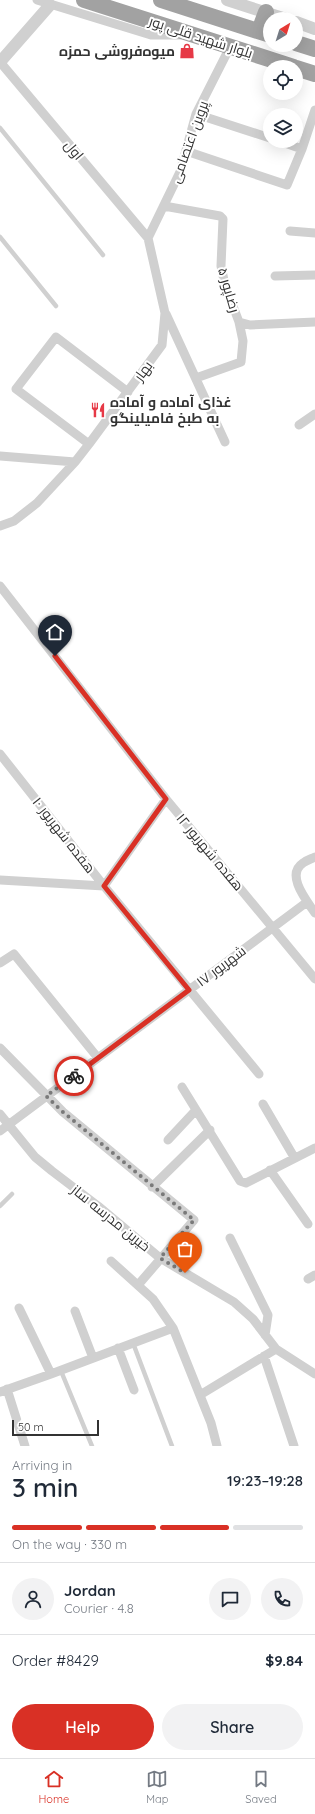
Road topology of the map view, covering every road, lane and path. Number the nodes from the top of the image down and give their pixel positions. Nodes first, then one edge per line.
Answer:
1 (37, 0) edge
2 (84, 0) edge
3 (161, 0) edge
4 (234, 1) edge
5 (50, 5) junction
6 (266, 12) edge
7 (303, 25) edge
8 (315, 29) edge
9 (263, 33) edge
10 (196, 36) junction
11 (303, 45) edge
12 (230, 47) junction
13 (315, 49) edge
14 (272, 60) edge
15 (0, 62) edge
16 (303, 70) edge
17 (315, 74) edge
18 (315, 110) edge
19 (196, 114) junction
20 (0, 128) edge
21 (263, 136) edge
22 (303, 145) edge
23 (302, 148) edge
24 (186, 152) junction
25 (164, 206) junction
26 (290, 231) dead end
27 (315, 233) edge
28 (0, 237) edge
29 (148, 238) junction
30 (103, 255) dead end
31 (315, 275) edge
32 (275, 276) dead end
33 (56, 306) dead end
34 (165, 313) junction
35 (239, 322) junction
36 (315, 322) edge
37 (196, 378) junction
38 (128, 392) junction
39 (315, 414) edge
40 (299, 425) dead end
41 (225, 442) dead end
42 (89, 444) junction
43 (0, 456) edge
44 (75, 462) junction
45 (0, 526) edge
46 (0, 586) edge
47 (0, 754) edge
48 (166, 799) junction
49 (315, 857) edge
50 (0, 880) edge
51 (104, 886) junction
52 (307, 902) junction
53 (315, 913) edge
54 (273, 928) junction
55 (0, 963) edge
56 (315, 979) edge
57 (189, 990) junction
58 (0, 1048) edge
59 (98, 1058) junction
60 (259, 1074) dead end
61 (182, 1087) dead end
62 (46, 1096) junction
63 (263, 1104) dead end
64 (196, 1110) junction
65 (0, 1114) edge
66 (10, 1124) junction
67 (210, 1130) junction
68 (0, 1131) edge
69 (168, 1140) dead end
70 (315, 1148) edge
71 (294, 1157) junction
72 (270, 1170) junction
73 (152, 1187) junction
74 (12, 1194) dead end
75 (0, 1206) edge
76 (308, 1224) dead end
77 (230, 1238) dead end
78 (160, 1258) junction
79 (111, 1261) dead end
80 (138, 1285) junction
81 (19, 1308) dead end
82 (75, 1311) dead end
83 (173, 1328) junction
84 (265, 1335) junction
85 (133, 1343) junction
86 (118, 1348) junction
87 (276, 1349) junction
88 (264, 1356) junction
89 (93, 1358) junction
90 (61, 1371) junction
91 (51, 1374) junction
92 (315, 1374) edge
93 (3, 1390) edge
94 (134, 1390) dead end
95 (200, 1395) junction
96 (25, 1446) edge
97 (92, 1446) edge
98 (172, 1446) edge
99 (217, 1446) edge
100 (294, 1446) edge

1 - 5 street
2 - 10 highway, بلوار شهید قلی پور
3 - 9 highway, بلوار شهید قلی پور
4 - 6 street
5 - 10 street
5 - 15 street
7 - 8 street
10 - 12 highway, بلوار شهید قلی پور
11 - 13 highway
12 - 14 highway, بلوار شهید قلی پور
12 - 19 street, پروین اعتصامی
15 - 29 street, اول
16 - 17 highway, بلوار شهید قلی پور
18 - 22 street
19 - 21 street
19 - 24 street, پروین اعتصامی
20 - 30 lane
23 - 24 street
24 - 25 street, پروین اعتصامی
25 - 29 street, پروین اعتصامی
25 - 35 street, رضاپور ۵
26 - 27 street
28 - 33 lane
29 - 34 street, بهار
31 - 32 street
34 - 37 street
34 - 38 street, بهار
35 - 36 street, رضاپور ۵
35 - 37 street
37 - 41 street
38 - 42 street, بهار
38 - 42 street
39 - 40 street
42 - 44 street, بهار
43 - 44 street
44 - 45 street, بهار
46 - 48 street, هفده شهریور ۱۲
47 - 51 street, هفده شهریور ۱۰
48 - 51 street
48 - 54 street, هفده شهریور ۱۲
49 - 52 street
50 - 51 street
51 - 57 street, هفده شهریور ۱۰
52 - 53 street
52 - 54 street, ۱۷ شهریور
54 - 56 street, هفده شهریور ۱۲
54 - 57 street, ۱۷ شهریور
55 - 59 street
57 - 59 street, ۱۷ شهریور
57 - 60 street, هفده شهریور ۱۰
58 - 62 street
59 - 62 street, ۱۷ شهریور
61 - 64 street
62 - 66 street, ۱۷ شهریور
62 - 73 street
63 - 71 street
64 - 67 street
64 - 69 street
65 - 66 street, خیرین مدرسه ساز
66 - 68 street, ۱۷ شهریور
66 - 78 street, خیرین مدرسه ساز
67 - 72 street
67 - 73 street
70 - 71 street
71 - 72 street
72 - 76 street
73 - 78 street
74 - 75 lane
77 - 84 street
78 - 80 street
78 - 84 street, خیرین مدرسه ساز
79 - 80 street
80 - 83 street
81 - 91 street
82 - 89 street
83 - 85 street
83 - 95 street
84 - 87 street, خیرین مدرسه ساز
85 - 86 street
85 - 98 lane
86 - 89 street
86 - 94 street
87 - 88 street
87 - 92 street, خیرین مدرسه ساز
88 - 95 street
88 - 100 street
89 - 90 street
90 - 91 street
90 - 97 lane
91 - 93 street
93 - 96 street
95 - 99 street

